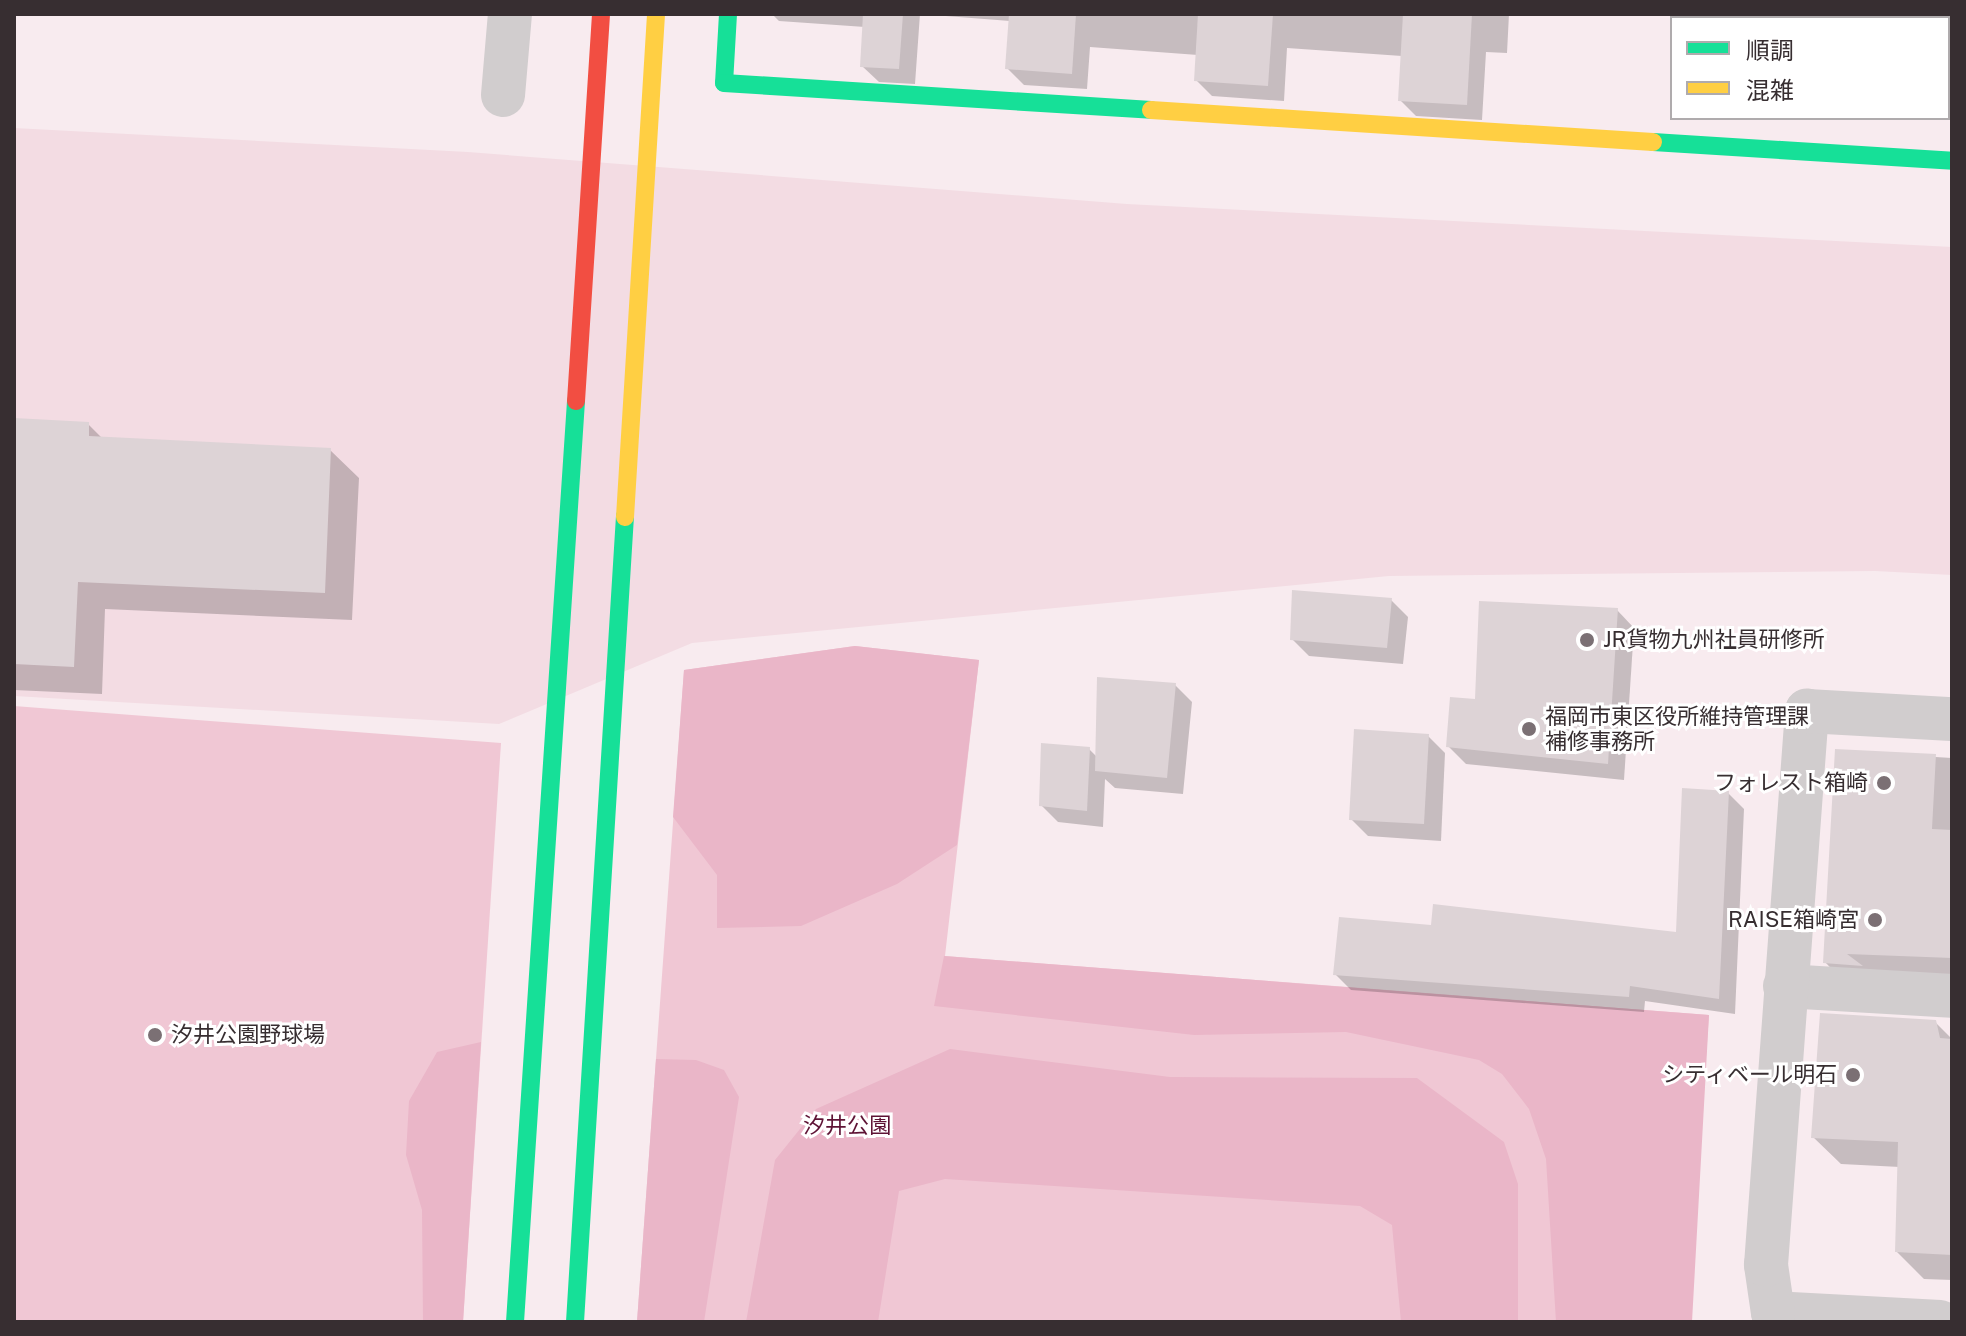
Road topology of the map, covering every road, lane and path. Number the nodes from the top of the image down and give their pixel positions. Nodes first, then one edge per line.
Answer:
1 (510, 14) edge
2 (601, 14) edge
3 (656, 14) edge
4 (728, 14) edge
5 (503, 95) dead end
6 (1952, 161) edge
7 (1952, 719) edge
8 (1785, 986) junction
9 (1952, 996) edge
10 (1873, 1320) edge
11 (515, 1322) edge
12 (575, 1322) edge
13 (1940, 1322) edge

1 - 5 street
2 - 11 street
3 - 12 street
4 - 6 street
7 - 8 street
8 - 9 street
8 - 10 street
10 - 13 street

